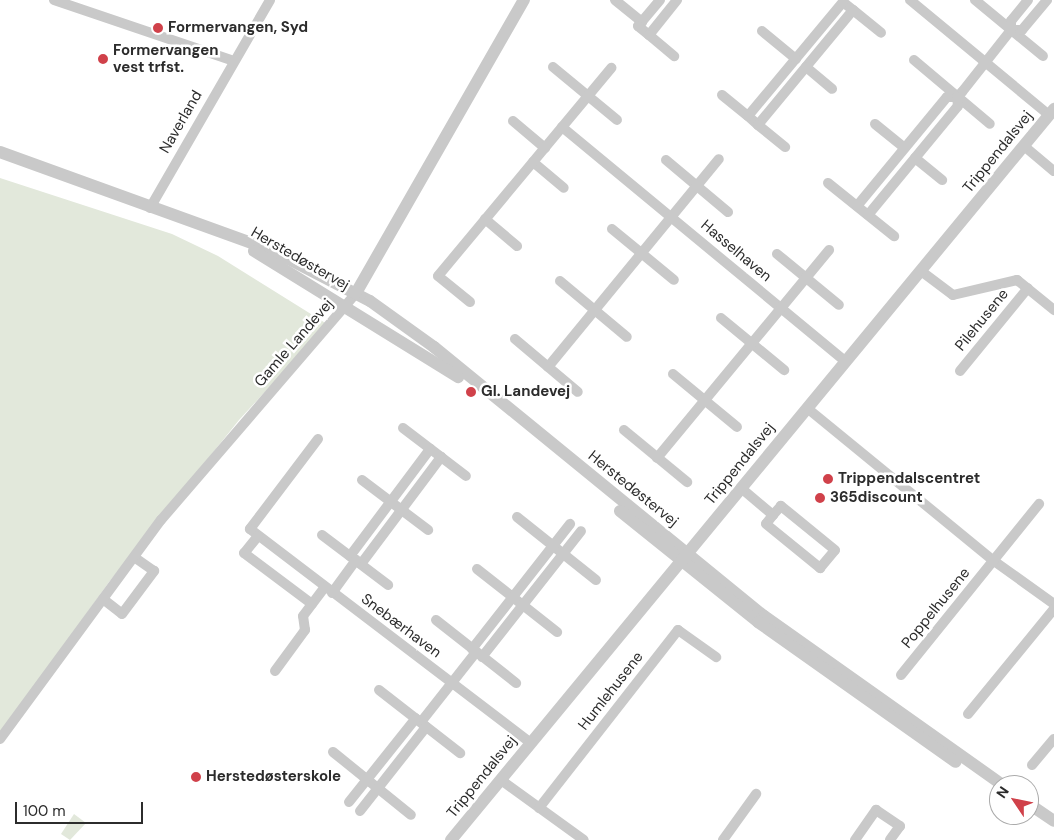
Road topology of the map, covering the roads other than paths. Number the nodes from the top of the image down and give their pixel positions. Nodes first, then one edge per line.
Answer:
1 (54, 0) edge
2 (270, 0) edge
3 (524, 0) edge
4 (615, 0) edge
5 (660, 0) edge
6 (678, 0) edge
7 (910, 0) edge
8 (974, 0) edge
9 (1028, 0) edge
10 (1047, 0) edge
11 (848, 3) edge
12 (642, 22) junction
13 (1011, 30) junction
14 (762, 31) dead end
15 (881, 32) dead end
16 (648, 35) junction
17 (674, 56) dead end
18 (1043, 56) dead end
19 (796, 59) junction
20 (914, 60) dead end
21 (234, 61) junction
22 (986, 62) junction
23 (553, 67) dead end
24 (806, 67) junction
25 (611, 68) dead end
26 (832, 89) dead end
27 (722, 95) dead end
28 (588, 96) junction
29 (958, 97) junction
30 (1052, 112) edge
31 (748, 116) junction
32 (617, 120) dead end
33 (513, 121) dead end
34 (876, 124) dead end
35 (990, 124) dead end
36 (758, 125) junction
37 (562, 128) junction
38 (785, 147) dead end
39 (545, 148) junction
40 (905, 148) junction
41 (1028, 149) junction
42 (0, 152) edge
43 (915, 158) junction
44 (719, 159) dead end
45 (666, 160) dead end
46 (533, 162) junction
47 (1050, 168) edge
48 (942, 180) dead end
49 (828, 183) dead end
50 (697, 186) junction
51 (564, 188) dead end
52 (857, 206) junction
53 (150, 208) junction
54 (728, 212) dead end
55 (868, 215) junction
56 (671, 217) junction
57 (485, 219) junction
58 (612, 229) dead end
59 (894, 236) dead end
60 (232, 239) junction
61 (517, 246) dead end
62 (829, 250) dead end
63 (642, 253) junction
64 (777, 254) dead end
65 (926, 274) junction
66 (806, 278) junction
67 (674, 280) dead end
68 (560, 281) dead end
69 (1028, 288) junction
70 (356, 293) junction
71 (470, 302) dead end
72 (840, 305) dead end
73 (347, 306) junction
74 (781, 309) junction
75 (594, 310) junction
76 (1054, 310) edge
77 (721, 318) dead end
78 (627, 337) dead end
79 (514, 339) dead end
80 (752, 344) junction
81 (844, 361) junction
82 (548, 367) junction
83 (784, 370) dead end
84 (960, 371) dead end
85 (673, 374) dead end
86 (578, 392) dead end
87 (704, 400) junction
88 (810, 411) junction
89 (737, 427) dead end
90 (403, 428) dead end
91 (624, 430) dead end
92 (318, 439) dead end
93 (430, 449) junction
94 (441, 457) junction
95 (658, 458) junction
96 (466, 476) dead end
97 (362, 480) dead end
98 (687, 482) dead end
99 (745, 492) junction
100 (390, 502) junction
101 (1039, 504) dead end
102 (402, 510) junction
103 (770, 512) junction
104 (516, 517) dead end
105 (570, 524) dead end
106 (428, 530) dead end
107 (581, 531) dead end
108 (322, 535) dead end
109 (258, 536) junction
110 (553, 546) junction
111 (563, 554) junction
112 (134, 557) junction
113 (684, 558) junction
114 (356, 560) junction
115 (994, 561) junction
116 (477, 569) dead end
117 (596, 580) dead end
118 (388, 584) dead end
119 (328, 590) junction
120 (513, 597) junction
121 (103, 599) junction
122 (312, 604) junction
123 (1054, 604) edge
124 (523, 605) junction
125 (1054, 609) edge
126 (436, 620) dead end
127 (557, 632) dead end
128 (477, 652) junction
129 (716, 657) dead end
130 (275, 671) dead end
131 (902, 675) dead end
132 (452, 683) junction
133 (516, 683) dead end
134 (379, 690) dead end
135 (968, 714) dead end
136 (421, 722) junction
137 (1054, 739) edge
138 (0, 740) edge
139 (531, 743) junction
140 (333, 752) dead end
141 (460, 753) dead end
142 (1032, 765) dead end
143 (989, 775) edge
144 (367, 780) junction
145 (504, 782) junction
146 (989, 786) edge
147 (378, 788) junction
148 (756, 794) dead end
149 (349, 802) dead end
150 (539, 808) junction
151 (360, 810) dead end
152 (1039, 811) edge
153 (412, 815) dead end
154 (1039, 820) edge
155 (1054, 821) edge
156 (1054, 831) edge
157 (451, 840) edge
158 (584, 840) edge
159 (723, 840) edge
160 (855, 840) edge
161 (890, 840) edge

1 - 21 street
2 - 21 street, Naverland
3 - 70 street, Gamle Landevej
4 - 12 street
5 - 12 street
6 - 16 street
7 - 22 street
8 - 13 street
9 - 13 street
10 - 13 street
11 - 15 street
11 - 19 street
11 - 24 street
12 - 16 street
13 - 18 street
13 - 22 street
14 - 19 street
16 - 17 street
19 - 31 street
20 - 29 street
21 - 53 street, Naverland
22 - 29 street
22 - 30 street
23 - 28 street
24 - 26 street
24 - 36 street
25 - 28 street
27 - 31 street
28 - 32 street
28 - 37 street
29 - 35 street
29 - 40 street
29 - 43 street
30 - 41 street, Trippendalsvej
31 - 36 street
33 - 39 street
34 - 40 street
36 - 38 street
37 - 39 street
37 - 56 street, Hasselhaven
39 - 46 street
40 - 52 street
41 - 47 street
41 - 65 street, Trippendalsvej
42 - 53 street, Herstedøstervej
43 - 48 street
43 - 55 street
44 - 50 street
45 - 50 street, Hasselhaven
46 - 51 street
46 - 57 street
49 - 52 street
50 - 54 street, Hasselhaven
50 - 56 street
52 - 55 street
53 - 60 street, Herstedøstervej
55 - 59 street
56 - 63 street
56 - 74 street, Hasselhaven
57 - 61 street
57 - 71 street
58 - 63 street
60 - 70 street, Herstedøstervej
60 - 73 street, Herstedøstervej
62 - 66 street
63 - 67 street
63 - 75 street
64 - 66 street, Hasselhaven
65 - 69 street, Pilehusene
65 - 81 street, Trippendalsvej
66 - 72 street, Hasselhaven
66 - 74 street
68 - 75 street
69 - 76 street, Pilehusene
69 - 84 street, Pilehusene
70 - 73 street, Gamle Landevej
70 - 113 street, Herstedøstervej
73 - 112 street, Gamle Landevej
73 - 113 street, Herstedøstervej
74 - 80 street
74 - 81 street, Hasselhaven
75 - 78 street
75 - 82 street
77 - 80 street
79 - 82 street
80 - 83 street
80 - 87 street
81 - 88 street, Trippendalsvej
82 - 86 street
85 - 87 street
87 - 89 street
87 - 95 street
88 - 99 street, Trippendalsvej
88 - 115 street
90 - 93 street
91 - 95 street
92 - 109 street
93 - 94 street
93 - 100 street
94 - 96 street
94 - 102 street
95 - 98 street
97 - 100 street
99 - 103 street
99 - 113 street, Trippendalsvej
100 - 102 street
100 - 114 street
101 - 115 street, Poppelhusene
102 - 106 street
102 - 114 street
103 - 103 street
104 - 110 street
105 - 110 street
107 - 111 street
108 - 114 street, Snebærhaven
109 - 119 street, Snebærhaven
109 - 122 street
110 - 111 street
110 - 120 street
111 - 117 street
111 - 124 street
112 - 121 street, Gamle Landevej
112 - 121 street
113 - 139 street, Trippendalsvej
113 - 143 street, Herstedøstervej
113 - 146 street, Herstedøstervej
114 - 118 street, Snebærhaven
114 - 119 street
115 - 123 street
115 - 131 street, Poppelhusene
116 - 120 street
119 - 122 street
119 - 132 street, Snebærhaven
120 - 124 street
120 - 128 street
121 - 138 street, Gamle Landevej
122 - 130 street
124 - 127 street
124 - 128 street
125 - 135 street
126 - 128 street, Snebærhaven
128 - 132 street
128 - 133 street, Snebærhaven
129 - 150 street, Humlehusene
132 - 136 street
132 - 139 street, Snebærhaven
134 - 136 street
136 - 141 street
136 - 144 street
136 - 147 street
137 - 142 street
139 - 145 street, Trippendalsvej
140 - 144 street
144 - 147 street
144 - 149 street
145 - 150 street
145 - 157 street, Trippendalsvej
147 - 151 street
147 - 153 street
148 - 159 street
150 - 158 street
152 - 155 street
154 - 156 street
160 - 161 street

